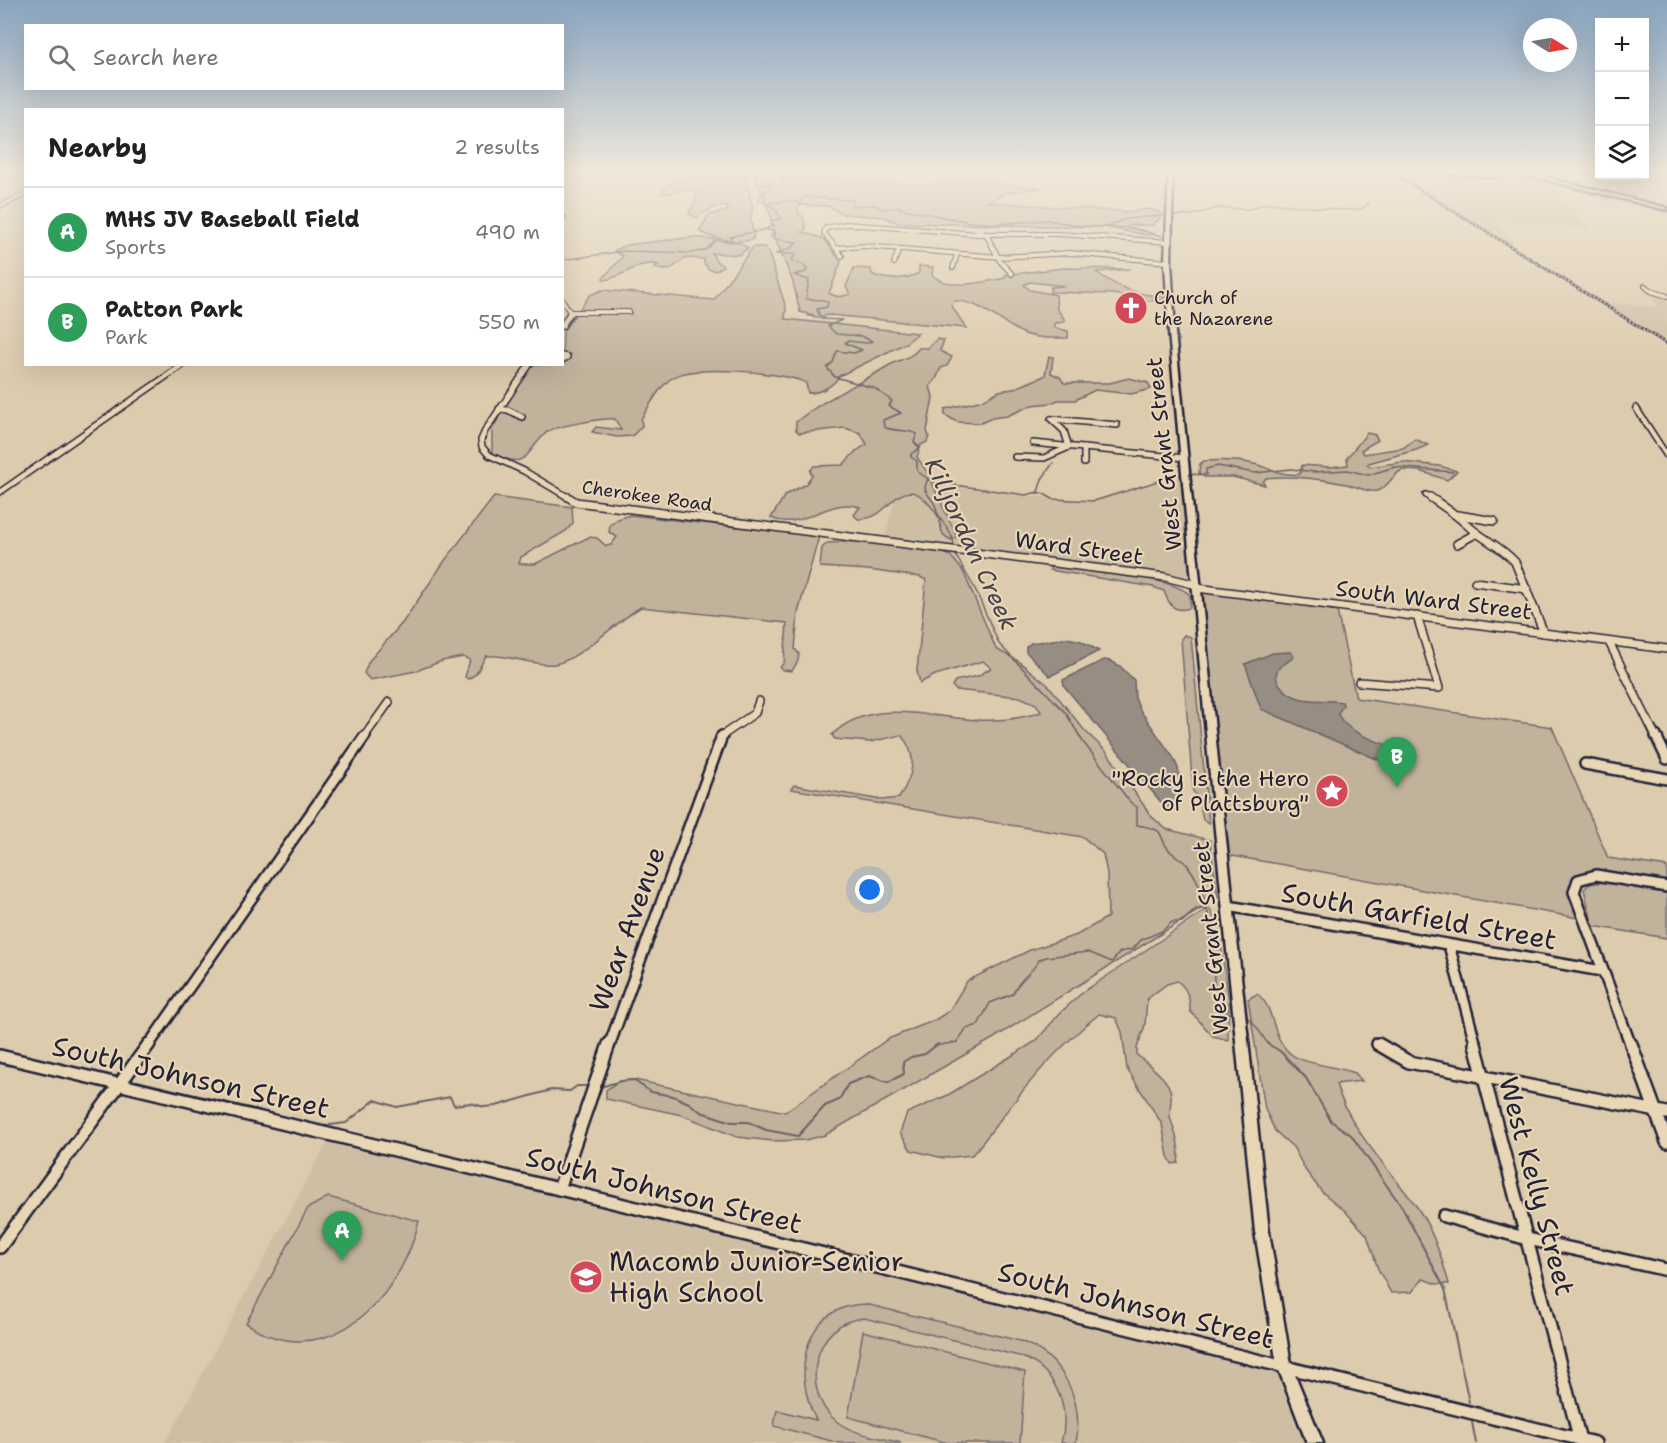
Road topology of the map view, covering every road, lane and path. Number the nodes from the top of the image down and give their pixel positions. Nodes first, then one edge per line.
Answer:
1 (828, 237) edge
2 (988, 237) edge
3 (1108, 237) edge
4 (1169, 237) edge
5 (1169, 242) junction
6 (836, 248) junction
7 (899, 249) junction
8 (957, 254) junction
9 (842, 256) dead end
10 (997, 257) junction
11 (1168, 262) junction
12 (894, 263) dead end
13 (953, 268) dead end
14 (1012, 274) dead end
15 (1645, 286) dead end
16 (1667, 296) edge
17 (564, 302) edge
18 (571, 312) junction
19 (629, 312) dead end
20 (564, 323) edge
21 (181, 366) edge
22 (529, 366) edge
23 (1636, 408) dead end
24 (499, 409) junction
25 (522, 417) dead end
26 (1117, 425) dead end
27 (1033, 443) dead end
28 (1070, 447) junction
29 (1084, 448) junction
30 (1667, 456) edge
31 (1015, 457) dead end
32 (1185, 458) junction
33 (1084, 463) dead end
34 (0, 492) edge
35 (1426, 495) dead end
36 (1458, 515) junction
37 (1494, 521) dead end
38 (1477, 533) junction
39 (884, 541) joint
40 (1457, 544) dead end
41 (1475, 582) dead end
42 (1197, 586) junction
43 (1527, 589) junction
44 (1417, 616) junction
45 (1544, 633) junction
46 (1609, 642) junction
47 (1667, 649) edge
48 (1359, 682) dead end
49 (759, 701) dead end
50 (389, 702) dead end
51 (1667, 759) edge
52 (1585, 764) dead end
53 (1667, 779) edge
54 (1667, 887) edge
55 (1228, 906) junction
56 (1449, 945) junction
57 (1602, 971) junction
58 (1378, 1044) dead end
59 (0, 1056) edge
60 (1484, 1075) junction
61 (121, 1086) junction
62 (1655, 1110) junction
63 (1667, 1113) edge
64 (1667, 1142) edge
65 (559, 1189) junction
66 (1444, 1216) dead end
67 (1528, 1239) junction
68 (0, 1247) edge
69 (1667, 1270) edge
70 (1284, 1365) junction
71 (1581, 1440) junction
72 (1315, 1443) edge
73 (1594, 1443) edge

1 - 6 street
2 - 10 street
3 - 5 street
4 - 5 main road, West Grant Street
5 - 11 main road, West Grant Street
6 - 7 street
6 - 9 street
7 - 8 street
7 - 12 street
8 - 10 street
8 - 13 street
10 - 11 street
10 - 14 street
11 - 32 main road, West Grant Street
15 - 16 street
17 - 18 street
18 - 19 street
18 - 20 street
21 - 34 street
22 - 24 street, Cherokee Road
23 - 30 street
24 - 25 street
24 - 39 street, Cherokee Road
26 - 28 street
27 - 28 street
28 - 29 street
28 - 31 street
29 - 32 street
29 - 33 street
32 - 42 main road, West Grant Street
35 - 36 street
36 - 37 street
36 - 38 street
38 - 40 street
38 - 43 street
39 - 42 street, Ward Street
41 - 43 street
42 - 44 street, South Ward Street
42 - 55 main road, West Grant Street
43 - 45 street
44 - 45 street, South Ward Street
44 - 48 street
45 - 46 street, South Ward Street
46 - 47 street, South Ward Street
46 - 51 street
49 - 65 street, Wear Avenue
50 - 61 street
52 - 53 street
54 - 57 street
55 - 56 street, South Garfield Street
55 - 70 main road, West Grant Street
56 - 57 street, South Garfield Street
56 - 60 street, West Kelly Street
57 - 62 street
58 - 60 street
59 - 61 street, South Johnson Street
60 - 62 street
60 - 67 street, West Kelly Street
61 - 65 street, South Johnson Street
61 - 68 street
62 - 63 street
62 - 64 street
65 - 70 street, South Johnson Street
66 - 67 street
67 - 69 street
67 - 71 street, West Kelly Street
70 - 71 street, South Johnson Street
70 - 72 main road, West Grant Street
71 - 73 street, South Johnson Street

